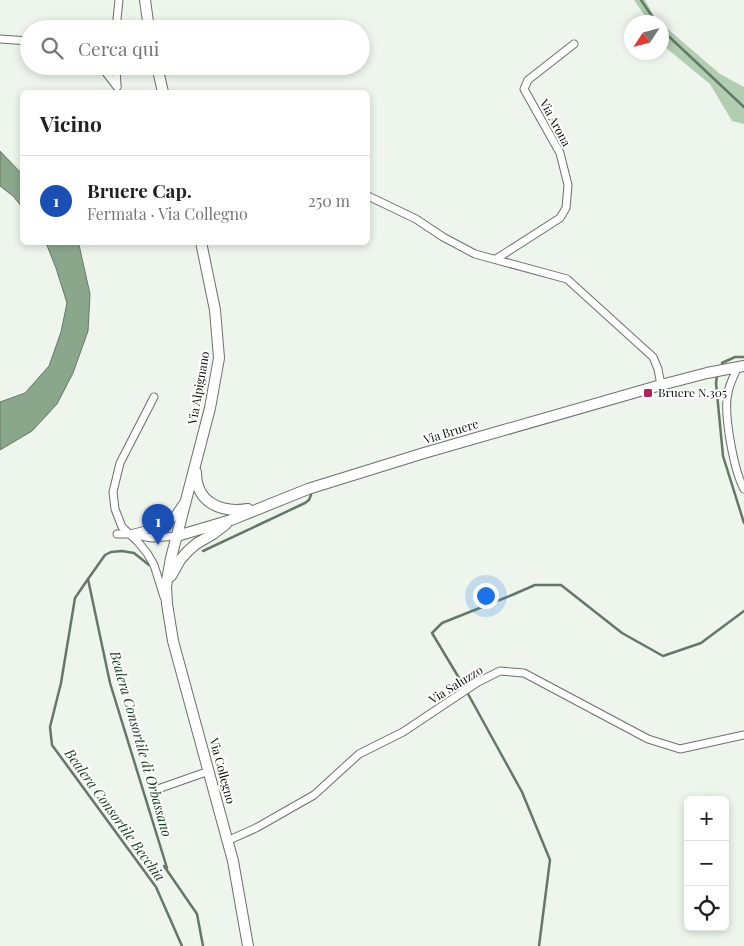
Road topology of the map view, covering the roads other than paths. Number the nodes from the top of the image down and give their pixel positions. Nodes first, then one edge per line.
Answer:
1 (119, 0) edge
2 (145, 0) edge
3 (117, 20) edge
4 (148, 20) edge
5 (0, 39) edge
6 (20, 40) edge
7 (574, 44) dead end
8 (108, 75) edge
9 (116, 75) edge
10 (159, 75) edge
11 (163, 90) edge
12 (370, 197) edge
13 (201, 245) edge
14 (496, 259) junction
15 (741, 367) edge
16 (661, 385) junction
17 (154, 398) dead end
18 (196, 462) junction
19 (744, 489) edge
20 (188, 496) junction
21 (267, 506) junction
22 (231, 520) junction
23 (116, 534) dead end
24 (130, 534) junction
25 (177, 536) junction
26 (166, 586) junction
27 (167, 604) junction
28 (744, 735) edge
29 (209, 771) junction
30 (155, 790) dead end
31 (227, 841) junction
32 (248, 946) edge

1 - 3 street
2 - 4 street
5 - 6 street
7 - 14 street, Via Arona
8 - 9 street
10 - 11 street
12 - 14 street
13 - 18 street, Via Alpignano
14 - 16 street
15 - 16 street, Via Bruere
15 - 19 street, Via Bruere
16 - 21 street, Via Bruere
17 - 24 street, Via Collegno
18 - 20 street, Via Alpignano
18 - 21 street
20 - 24 street
20 - 25 street, Via Alpignano
21 - 22 street, Via Bruere
22 - 25 street, Via Bruere
22 - 26 street
23 - 24 street
24 - 25 street
24 - 27 street, Via Collegno
25 - 26 street, Via Collegno
26 - 27 street, Via Collegno
27 - 29 street, Via Collegno
28 - 31 street, Via Saluzzo
29 - 30 street
29 - 31 street, Via Collegno
31 - 32 street, Via Collegno

